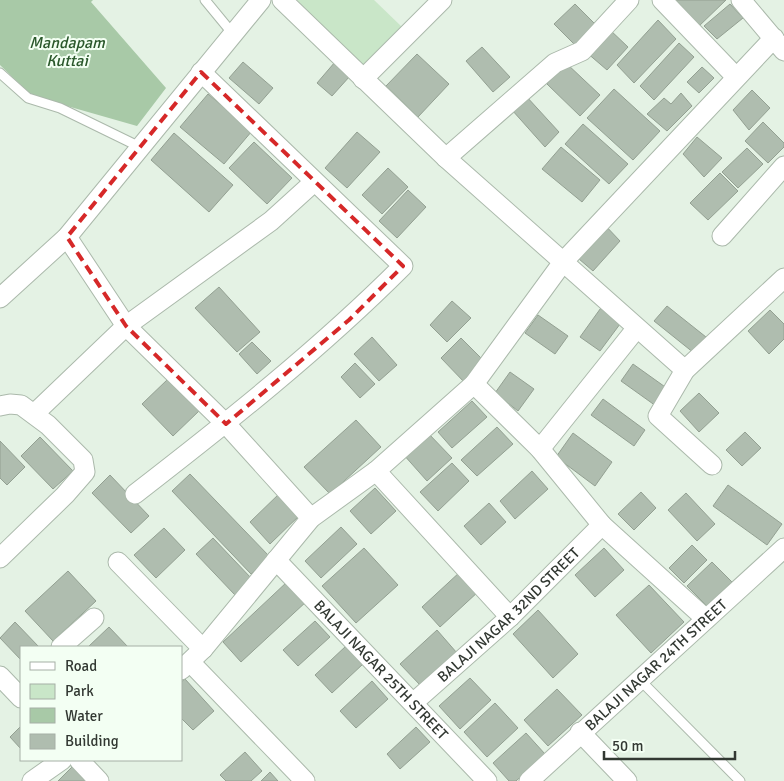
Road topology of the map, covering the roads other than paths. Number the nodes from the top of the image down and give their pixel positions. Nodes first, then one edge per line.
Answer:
1 (205, 0) edge
2 (261, 0) edge
3 (282, 0) edge
4 (442, 0) edge
5 (629, 0) edge
6 (662, 0) edge
7 (741, 0) edge
8 (233, 34) junction
9 (779, 44) edge
10 (201, 72) junction
11 (0, 73) edge
12 (736, 77) junction
13 (363, 79) junction
14 (140, 147) junction
15 (446, 158) junction
16 (784, 166) edge
17 (314, 182) junction
18 (722, 236) dead end
19 (67, 237) junction
20 (562, 262) junction
21 (784, 278) edge
22 (0, 298) edge
23 (126, 326) junction
24 (636, 329) junction
25 (685, 370) junction
26 (474, 384) junction
27 (0, 406) edge
28 (34, 414) junction
29 (226, 424) junction
30 (540, 449) junction
31 (712, 465) dead end
32 (376, 471) junction
33 (134, 494) dead end
34 (311, 518) junction
35 (602, 525) junction
36 (784, 548) edge
37 (0, 558) edge
38 (276, 560) junction
39 (118, 562) dead end
40 (510, 617) junction
41 (94, 618) dead end
42 (706, 619) junction
43 (63, 646) edge
44 (181, 646) edge
45 (182, 647) edge
46 (192, 660) edge
47 (0, 676) edge
48 (639, 679) junction
49 (19, 691) edge
50 (413, 703) junction
51 (580, 732) junction
52 (61, 761) edge
53 (80, 761) edge
54 (32, 781) edge
55 (99, 781) edge
56 (305, 781) edge
57 (487, 781) edge
58 (529, 781) edge
59 (627, 781) edge
60 (740, 781) edge

1 - 8 lane
2 - 8 street
3 - 13 street
4 - 13 street
5 - 15 street
6 - 12 street
7 - 9 street
8 - 10 street
9 - 12 street
10 - 14 street
10 - 17 street
11 - 14 lane
12 - 20 street
13 - 15 street
14 - 19 street
15 - 20 street
16 - 18 street
17 - 23 street
17 - 29 street
19 - 22 street
19 - 23 street
20 - 24 street
20 - 26 street
21 - 25 street
23 - 28 street
23 - 29 street
24 - 25 street
24 - 30 street
25 - 31 street
26 - 30 street
26 - 32 street
27 - 28 street
28 - 37 street
29 - 33 street
29 - 34 street
30 - 35 street
32 - 34 street
32 - 40 street
34 - 38 street
35 - 40 street, BALAJI NAGAR 32ND STREET
35 - 42 street
36 - 42 street, BALAJI NAGAR 24TH STREET
38 - 46 street
38 - 50 street, BALAJI NAGAR 25TH STREET
39 - 44 street
40 - 50 street, BALAJI NAGAR 32ND STREET
41 - 43 street
42 - 48 street, BALAJI NAGAR 24TH STREET
45 - 46 street
46 - 56 street
47 - 49 street
48 - 51 street, BALAJI NAGAR 24TH STREET
48 - 60 lane
50 - 57 street, BALAJI NAGAR 25TH STREET
51 - 58 street, BALAJI NAGAR 24TH STREET
51 - 59 street
52 - 54 street
53 - 55 street

